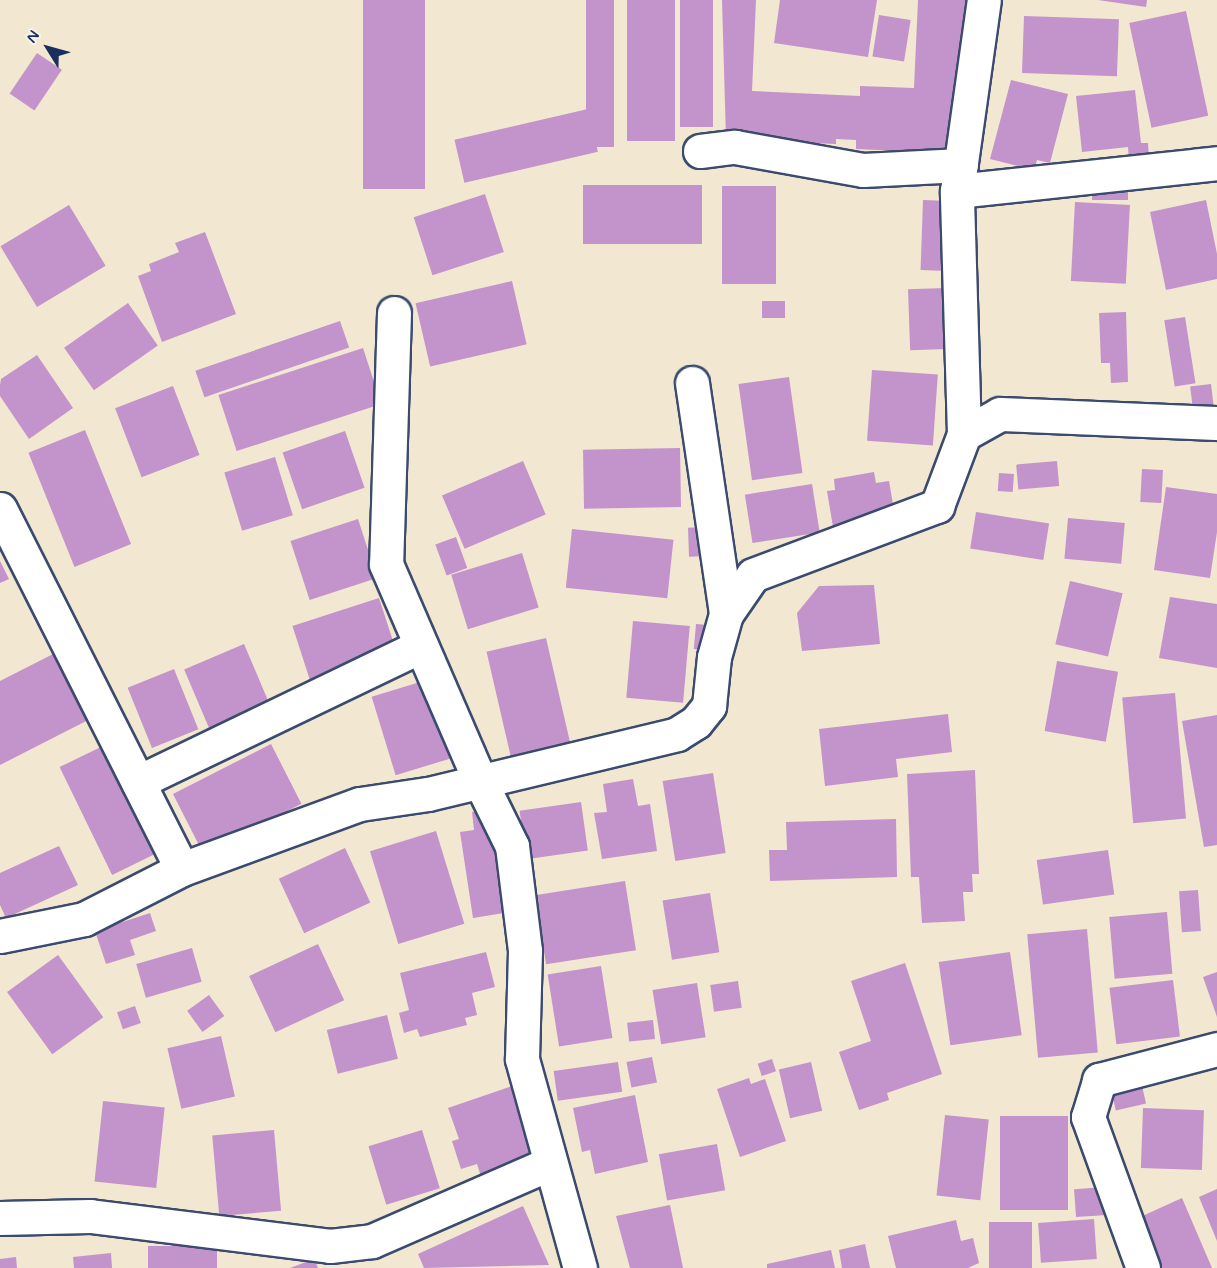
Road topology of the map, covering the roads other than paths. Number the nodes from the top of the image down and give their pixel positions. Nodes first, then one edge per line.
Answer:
1 (984, 0) edge
2 (700, 152) dead end
3 (1217, 163) edge
4 (959, 178) junction
5 (394, 313) dead end
6 (692, 383) dead end
7 (1217, 423) edge
8 (964, 434) junction
9 (0, 509) edge
10 (726, 614) junction
11 (421, 646) junction
12 (478, 779) junction
13 (138, 782) junction
14 (182, 869) junction
15 (0, 936) edge
16 (1217, 1048) edge
17 (548, 1164) junction
18 (0, 1218) edge
19 (580, 1268) edge
20 (1143, 1268) edge

1 - 4 street
2 - 4 street
3 - 4 street
4 - 8 street
5 - 11 street
6 - 10 street
7 - 8 street
8 - 10 street
9 - 13 street
10 - 12 street
11 - 12 street
11 - 13 street
12 - 14 street
12 - 17 street
13 - 14 street
14 - 15 street
16 - 20 street
17 - 18 street
17 - 19 street

